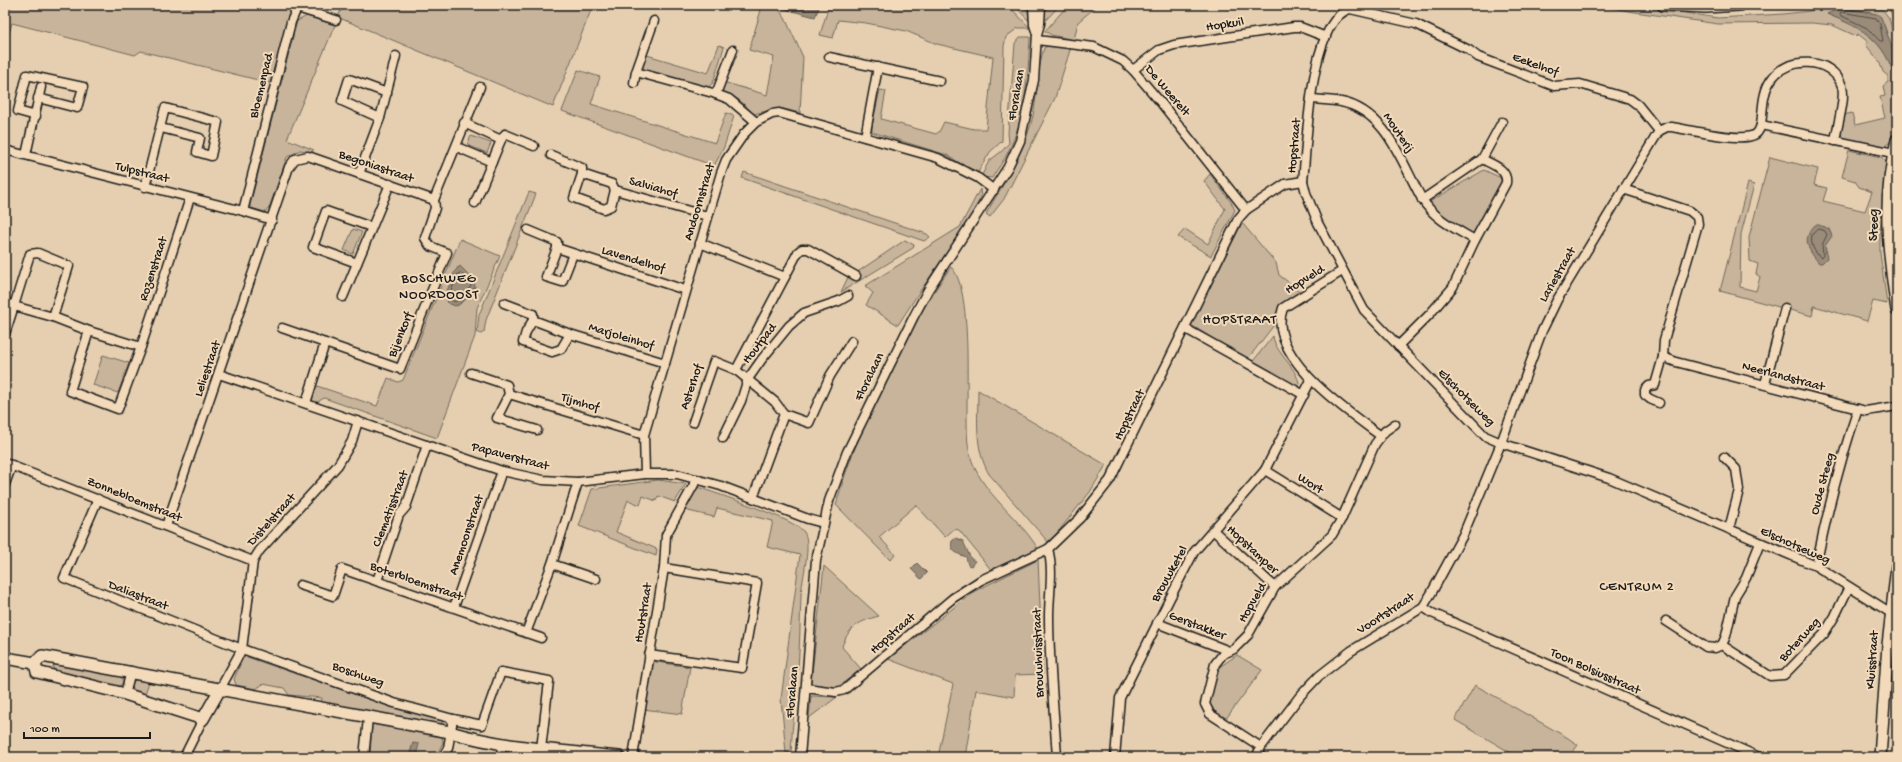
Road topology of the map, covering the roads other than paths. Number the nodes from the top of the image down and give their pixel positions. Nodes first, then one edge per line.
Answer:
1 (1033, 5) edge
2 (1041, 5) edge
3 (1663, 5) edge
4 (1739, 5) edge
5 (336, 20) dead end
6 (654, 21) dead end
7 (1037, 37) junction
8 (1326, 37) junction
9 (733, 50) dead end
10 (396, 56) dead end
11 (829, 57) dead end
12 (878, 67) junction
13 (1133, 70) junction
14 (636, 72) junction
15 (940, 81) dead end
16 (634, 83) dead end
17 (41, 87) dead end
18 (480, 87) dead end
19 (387, 93) junction
20 (716, 94) junction
21 (38, 98) junction
22 (1311, 99) junction
23 (36, 116) junction
24 (380, 118) junction
25 (756, 122) junction
26 (1502, 122) dead end
27 (464, 123) junction
28 (1761, 125) junction
29 (161, 128) junction
30 (1659, 131) junction
31 (865, 137) junction
32 (501, 140) junction
33 (1897, 140) edge
34 (1835, 141) junction
35 (534, 146) dead end
36 (456, 147) junction
37 (5, 150) edge
38 (1894, 153) junction
39 (26, 155) junction
40 (551, 155) dead end
41 (1482, 159) junction
42 (492, 162) junction
43 (359, 174) junction
44 (582, 174) junction
45 (1303, 181) junction
46 (390, 184) junction
47 (145, 187) junction
48 (1623, 189) junction
49 (615, 190) junction
50 (994, 190) junction
51 (190, 198) junction
52 (434, 200) junction
53 (1422, 200) junction
54 (475, 203) dead end
55 (1246, 210) junction
56 (243, 211) junction
57 (707, 216) junction
58 (272, 220) junction
59 (371, 227) junction
60 (528, 230) dead end
61 (1474, 240) junction
62 (700, 243) junction
63 (1893, 247) edge
64 (557, 248) junction
65 (573, 254) junction
66 (357, 263) junction
67 (1342, 271) junction
68 (856, 276) dead end
69 (785, 277) junction
70 (685, 290) junction
71 (848, 296) dead end
72 (343, 297) dead end
73 (5, 302) edge
74 (504, 303) dead end
75 (14, 306) junction
76 (1785, 308) dead end
77 (1897, 310) edge
78 (53, 317) junction
79 (533, 320) junction
80 (282, 328) dead end
81 (1186, 329) junction
82 (89, 331) junction
83 (5, 334) edge
84 (570, 334) junction
85 (852, 341) dead end
86 (325, 343) junction
87 (1398, 346) junction
88 (141, 347) junction
89 (1664, 357) junction
90 (665, 364) junction
91 (736, 370) junction
92 (471, 373) dead end
93 (219, 374) junction
94 (748, 379) junction
95 (1311, 380) junction
96 (1765, 384) junction
97 (509, 394) junction
98 (1304, 396) junction
99 (306, 403) junction
100 (1660, 403) dead end
101 (1897, 406) edge
102 (1858, 409) junction
103 (784, 414) junction
104 (358, 421) junction
105 (693, 422) dead end
106 (1395, 424) dead end
107 (537, 430) dead end
108 (644, 435) junction
109 (1381, 436) junction
110 (723, 438) dead end
111 (1501, 443) junction
112 (427, 445) junction
113 (1724, 457) dead end
114 (9, 464) edge
115 (1265, 470) junction
116 (502, 471) junction
117 (646, 474) junction
118 (697, 479) junction
119 (578, 482) junction
120 (5, 484) edge
121 (753, 498) junction
122 (98, 499) junction
123 (1342, 518) junction
124 (824, 523) junction
125 (166, 526) junction
126 (1214, 530) junction
127 (1729, 530) junction
128 (1760, 543) junction
129 (1048, 549) junction
130 (253, 561) junction
131 (552, 564) junction
132 (1816, 566) junction
133 (1897, 566) edge
134 (664, 568) junction
135 (596, 579) dead end
136 (377, 581) junction
137 (300, 585) dead end
138 (1275, 587) junction
139 (1849, 587) junction
140 (454, 607) junction
141 (1423, 607) junction
142 (1891, 613) junction
143 (1666, 621) dead end
144 (1157, 623) junction
145 (526, 633) junction
146 (541, 638) dead end
147 (1722, 644) junction
148 (1892, 645) edge
149 (242, 650) junction
150 (1229, 651) junction
151 (649, 655) junction
152 (5, 658) edge
153 (35, 663) junction
154 (131, 671) junction
155 (806, 688) junction
156 (220, 689) junction
157 (125, 694) junction
158 (368, 718) junction
159 (203, 719) junction
160 (453, 719) junction
161 (450, 732) junction
162 (502, 742) junction
163 (1261, 747) junction
164 (541, 749) junction
165 (184, 757) edge
166 (364, 757) edge
167 (443, 757) edge
168 (501, 757) edge
169 (619, 757) edge
170 (633, 757) edge
171 (800, 757) edge
172 (1057, 757) edge
173 (1115, 757) edge
174 (1256, 757) edge
175 (1759, 757) edge
176 (1881, 757) edge

1 - 7 street, Floralaan
2 - 7 street, Floralaan
3 - 4 street
5 - 56 street, Bloemenpad
6 - 14 street
7 - 13 street, De Weerelt
7 - 50 street, Floralaan
8 - 13 street, Hopkuil
8 - 22 street, Hopstraat
8 - 30 street, Eekelhof
9 - 20 street
10 - 19 street
11 - 12 street
12 - 15 street
12 - 31 street
13 - 55 street, De Weerelt
14 - 16 street
14 - 20 street
17 - 21 street
18 - 27 street
19 - 24 street
19 - 24 street
20 - 25 street
21 - 23 street
21 - 23 street
22 - 45 street, Hopstraat
22 - 53 street, Mouterij
23 - 39 street
24 - 43 street
25 - 31 street, Andoornstraat
25 - 57 street, Andoornstraat
26 - 41 street
27 - 32 street
27 - 36 street
28 - 30 street
28 - 34 street
28 - 34 street
29 - 29 street
29 - 47 street
30 - 48 street, Lariestraat
31 - 50 street, Andoornstraat
32 - 35 street
32 - 42 street
33 - 38 street, Steeg
34 - 38 street
36 - 42 street
36 - 52 street
37 - 39 street, Tulpstraat
38 - 63 street, Steeg
39 - 47 street, Tulpstraat
40 - 44 street, Salviahof
41 - 53 street
41 - 61 street
42 - 54 street
43 - 46 street, Begoniastraat
43 - 58 street, Begoniastraat
44 - 49 street, Salviahof
44 - 49 street, Salviahof
45 - 55 street, Hopstraat
45 - 67 street, Elschotseweg
46 - 52 street, Begoniastraat
46 - 59 street
47 - 51 street, Tulpstraat
48 - 89 street
48 - 111 street, Lariestraat
49 - 57 street, Salviahof
50 - 124 street, Floralaan
51 - 56 street, Tulpstraat
51 - 88 street, Rozenstraat
52 - 86 street, Bijenkorf
53 - 61 street, Mouterij
55 - 81 street, Hopstraat
56 - 58 street, Tulpstraat
57 - 62 street, Andoornstraat
58 - 93 street, Leliestraat
59 - 66 street
59 - 66 street
60 - 64 street, Lavendelhof
61 - 87 street
62 - 69 street
62 - 70 street, Andoornstraat
63 - 77 street, Steeg
64 - 65 street, Lavendelhof
64 - 65 street
65 - 70 street, Lavendelhof
66 - 72 street
67 - 87 street, Elschotseweg
67 - 95 street, Hopveld
68 - 69 street
69 - 91 street
70 - 90 street, Andoornstraat
71 - 94 street, Houtpad
73 - 75 street
74 - 79 street, Marjoleinhof
75 - 78 street
75 - 78 street
75 - 83 street
76 - 96 street
78 - 82 street
79 - 84 street, Marjoleinhof
79 - 84 street, Marjoleinhof
80 - 86 street
81 - 98 street
81 - 129 street, Hopstraat
82 - 88 street
82 - 88 street, Rozenstraat
84 - 90 street, Marjoleinhof
85 - 103 street
86 - 99 street
87 - 111 street, Elschotseweg
89 - 96 street, Neerlandstraat
89 - 100 street
90 - 108 street, Andoornstraat
91 - 94 street
91 - 105 street, Asterhof
92 - 97 street, Tijmhof
93 - 99 street, Papaverstraat
93 - 125 street, Leliestraat
94 - 103 street
94 - 110 street, Houtpad
95 - 98 street, Brouwketel
95 - 109 street, Hopveld
96 - 102 street, Neerlandstraat
97 - 107 street
97 - 108 street, Tijmhof
98 - 115 street, Brouwketel
99 - 104 street, Papaverstraat
101 - 102 street, Neerlandstraat
102 - 132 street, Oude Steeg
103 - 121 street
104 - 112 street, Papaverstraat
104 - 130 street, Distelstraat
106 - 109 street, Hopveld
108 - 117 street, Andoornstraat
109 - 123 street, Hopveld
111 - 127 street, Elschotseweg
111 - 141 street, Voortstraat
112 - 116 street, Papaverstraat
112 - 136 street, Clematisstraat
113 - 127 street
114 - 120 street
114 - 122 street, Zonnebloemstraat
115 - 123 street, Wort
115 - 126 street, Brouwketel
116 - 119 street, Papaverstraat
116 - 140 street, Anemoonstraat
117 - 118 street, Papaverstraat
117 - 119 street, Papaverstraat
118 - 121 street, Papaverstraat
118 - 134 street, Houtstraat
119 - 131 street
121 - 124 street, Papaverstraat
122 - 125 street, Zonnebloemstraat
122 - 149 street, Daliastraat
123 - 138 street, Hopveld
124 - 155 street, Floralaan
125 - 130 street, Zonnebloemstraat
126 - 138 street, Hopstamper
126 - 144 street, Brouwketel
127 - 128 street, Elschotseweg
128 - 132 street, Elschotseweg
128 - 147 street
129 - 155 street, Hopstraat
129 - 172 street, Brouwhuisstraat
130 - 149 street, Distelstraat
131 - 135 street
131 - 145 street
132 - 139 street, Elschotseweg
133 - 142 street, Kluisstraat
134 - 151 street, Houtstraat
134 - 151 street
136 - 137 street, Boterbloemstraat
136 - 140 street, Boterbloemstraat
138 - 150 street, Hopveld
139 - 142 street, Elschotseweg
139 - 147 street, Boterweg
140 - 145 street, Boterbloemstraat
141 - 163 street, Voortstraat
141 - 175 street, Toon Bolsiusstraat
142 - 148 street, Kluisstraat
143 - 147 street
144 - 150 street, Gerstakker
144 - 173 street, Brouwketel
145 - 146 street, Boterbloemstraat
148 - 176 street, Kluisstraat
149 - 156 street
149 - 160 street, Boschweg
150 - 163 street, Hopveld
151 - 170 street, Houtstraat
152 - 153 street
153 - 154 street
153 - 157 street
154 - 156 street
154 - 157 street
155 - 171 street, Floralaan
156 - 158 street
156 - 159 street
157 - 159 street
158 - 161 street
158 - 166 street
159 - 165 street
160 - 161 street
160 - 164 street, Boschweg
161 - 162 street
161 - 167 street
162 - 164 street
162 - 168 street
163 - 174 street, Voortstraat
164 - 169 street

